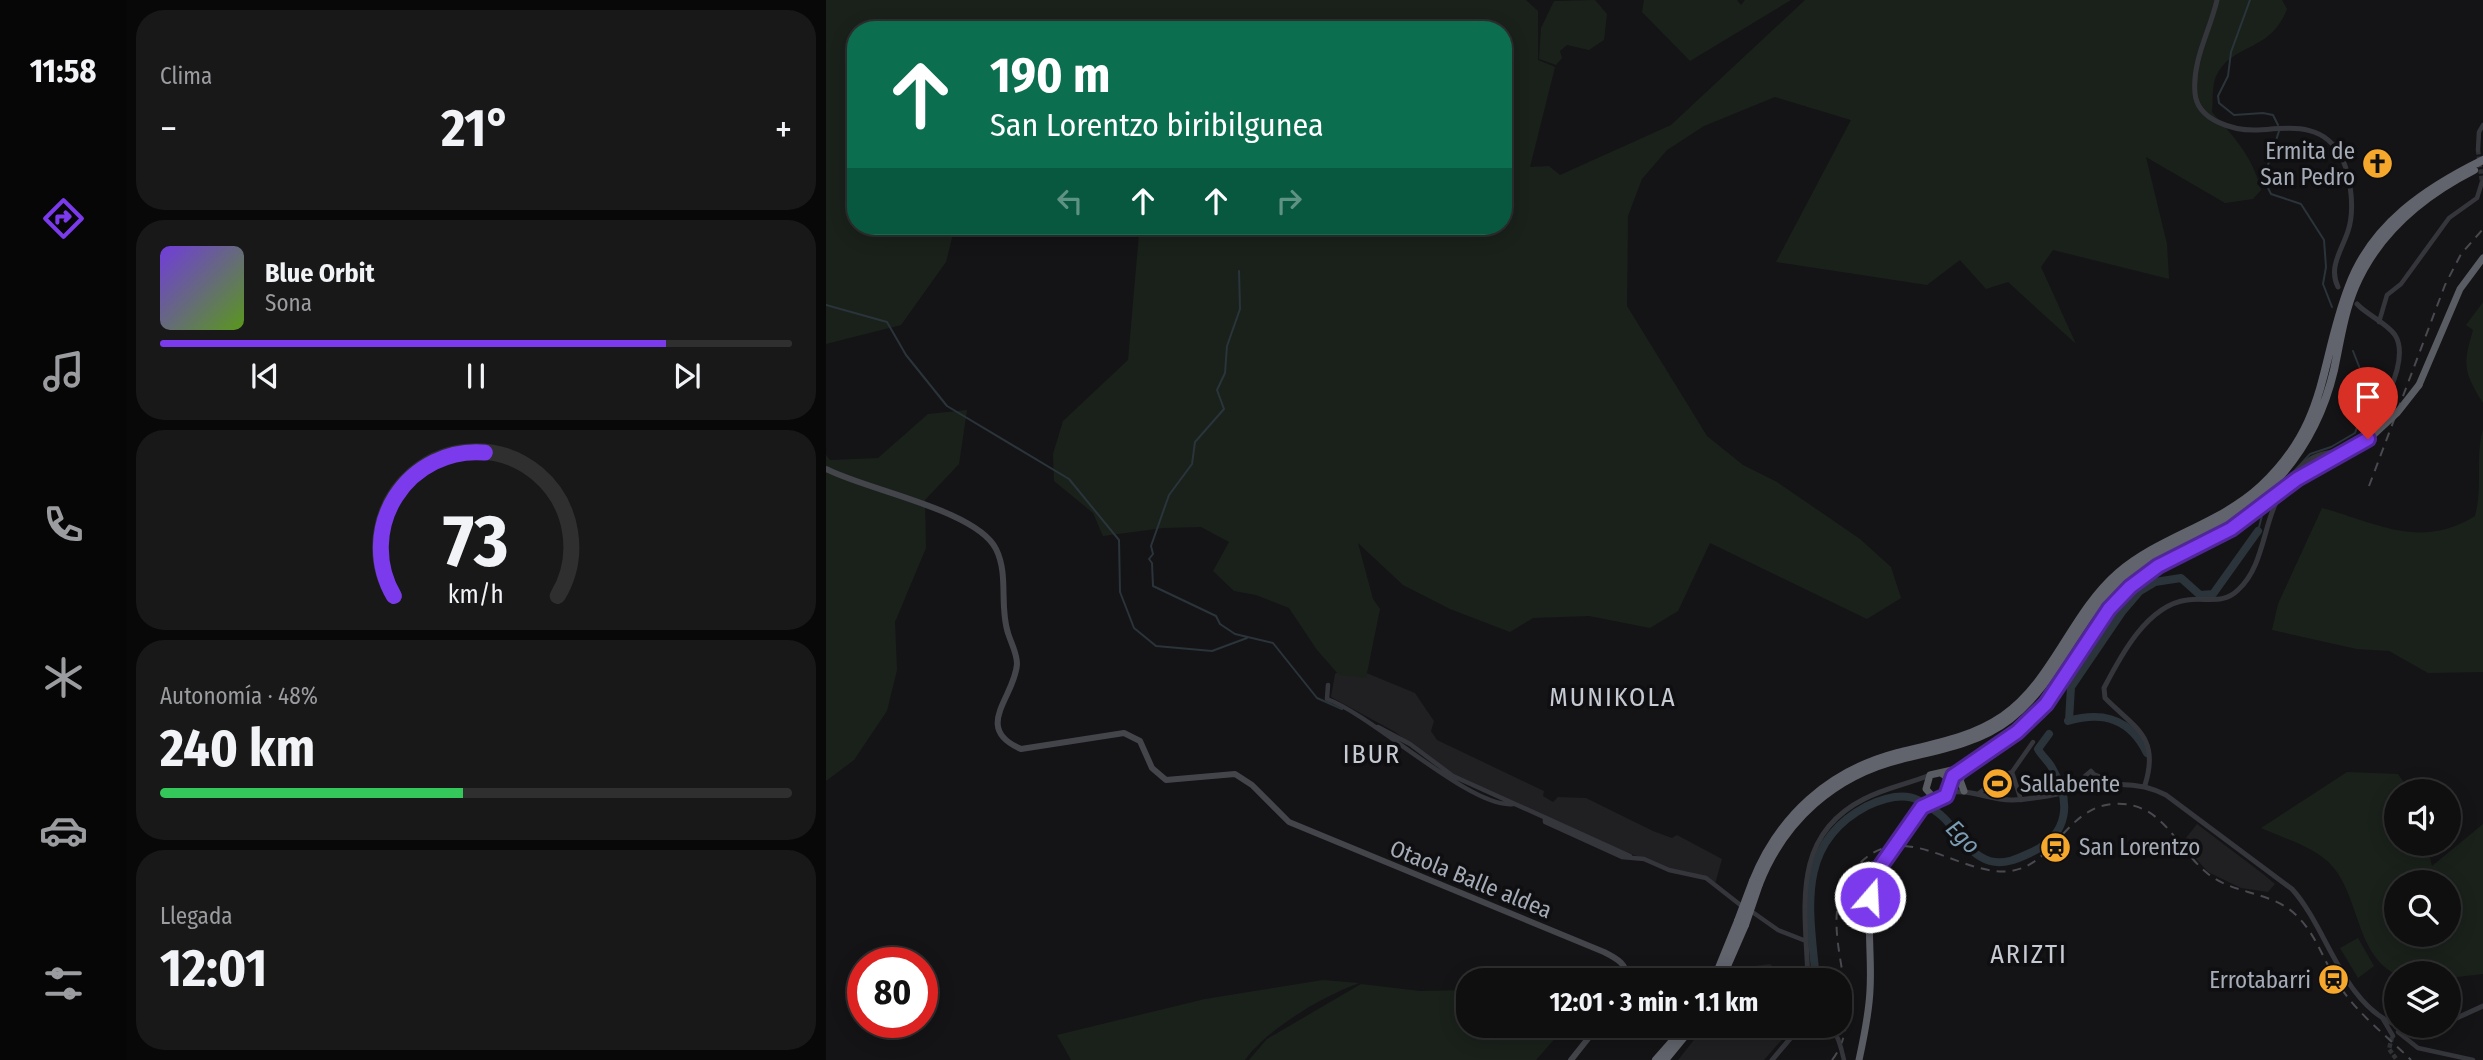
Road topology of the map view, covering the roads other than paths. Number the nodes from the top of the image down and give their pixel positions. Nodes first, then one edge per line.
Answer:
1 (2217, 0) edge
2 (2483, 125) edge
3 (2478, 150) dead end
4 (2483, 160) edge
5 (2483, 166) edge
6 (2482, 182) edge
7 (2483, 258) edge
8 (2338, 287) dead end
9 (2357, 304) dead end
10 (2379, 323) junction
11 (826, 469) edge
12 (2045, 677) junction
13 (1328, 685) dead end
14 (2033, 742) dead end
15 (1975, 761) junction
16 (1965, 767) junction
17 (2011, 772) junction
18 (1941, 773) junction
19 (2096, 774) junction
20 (1930, 775) junction
21 (2085, 776) junction
22 (1951, 781) junction
23 (1914, 782) junction
24 (2118, 784) junction
25 (2145, 785) junction
26 (1925, 787) junction
27 (2094, 787) junction
28 (2075, 790) junction
29 (1965, 792) junction
30 (1949, 793) junction
31 (1977, 795) junction
32 (1938, 799) junction
33 (2021, 800) junction
34 (1925, 803) junction
35 (1742, 923) junction
36 (1806, 941) junction
37 (1625, 968) edge
38 (1720, 968) edge
39 (1725, 968) edge
40 (1807, 968) edge
41 (2483, 1006) edge
42 (2380, 1016) junction
43 (2461, 1016) edge
44 (2384, 1019) edge
45 (2384, 1023) edge
46 (1588, 1038) edge
47 (1675, 1038) edge
48 (1683, 1038) edge
49 (1791, 1038) edge
50 (1837, 1038) edge
51 (2408, 1038) edge
52 (1571, 1060) edge
53 (1656, 1060) edge
54 (1665, 1060) edge
55 (1772, 1060) edge
56 (1844, 1060) edge
57 (1858, 1060) edge
58 (2473, 1060) edge

1 - 8 street
2 - 3 street
4 - 12 highway
5 - 12 highway
6 - 10 street
7 - 15 highway, bridge
9 - 10 street
10 - 25 street
11 - 37 main road, Otaola Balle aldea
12 - 35 highway, bridge
13 - 36 street
14 - 17 street
15 - 16 highway
15 - 29 highway
16 - 18 highway
16 - 22 highway
17 - 31 street
17 - 33 street
18 - 20 highway
18 - 22 highway
19 - 21 street
19 - 24 street
19 - 27 street
20 - 23 street
20 - 26 highway
21 - 27 street
21 - 28 street
22 - 29 street
22 - 30 highway
23 - 26 street
23 - 36 street
24 - 25 street
24 - 27 street
25 - 42 street
26 - 32 highway
26 - 34 highway
27 - 28 street
28 - 33 street
29 - 30 street
29 - 31 street
30 - 32 highway
31 - 33 street
32 - 34 highway
34 - 57 highway, bridge
35 - 38 highway
35 - 39 highway
36 - 40 street
41 - 43 street
42 - 44 street
42 - 45 street
46 - 52 main road
47 - 53 highway
48 - 54 highway
49 - 55 street
50 - 56 street, bridge
51 - 58 street

